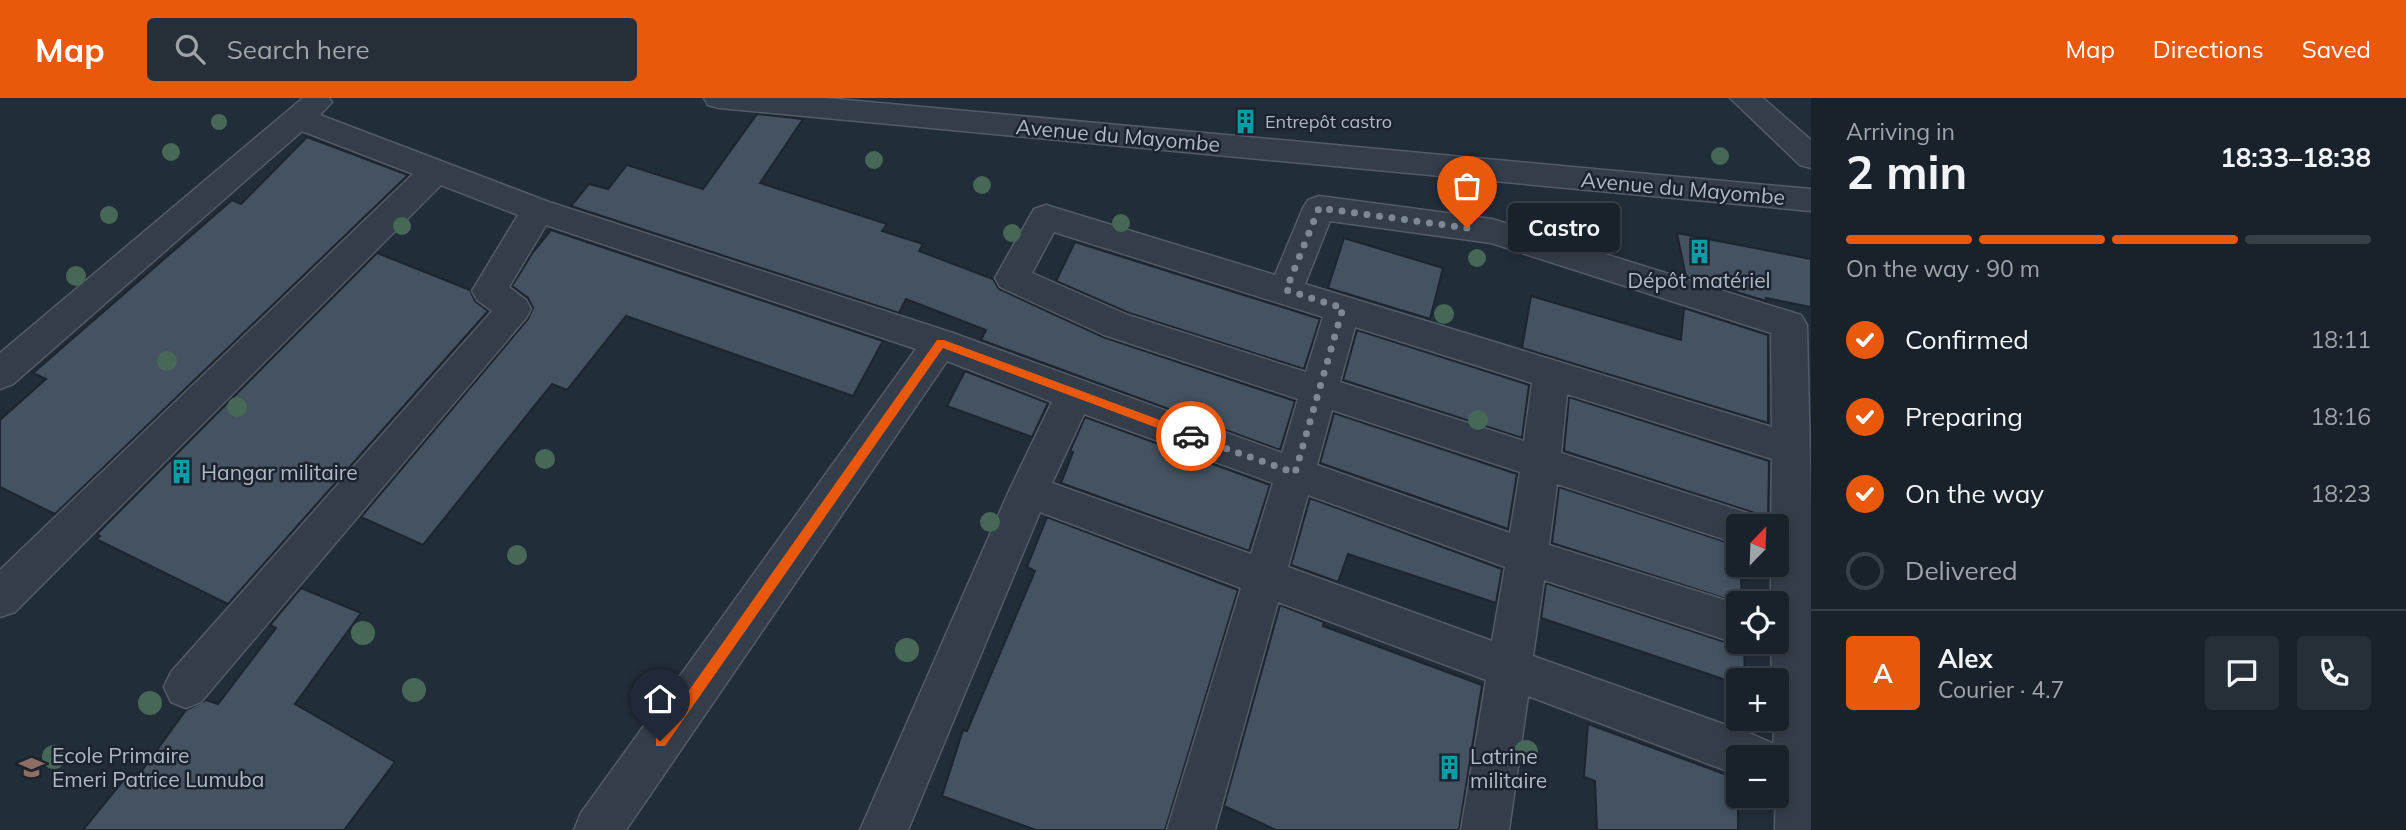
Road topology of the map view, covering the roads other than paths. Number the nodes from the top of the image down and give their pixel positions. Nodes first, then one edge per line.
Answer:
1 (719, 98) edge
2 (1745, 98) edge
3 (310, 108) edge
4 (1811, 157) edge
5 (435, 172) junction
6 (1811, 200) edge
7 (538, 210) junction
8 (1286, 290) junction
9 (1343, 308) junction
10 (940, 343) junction
11 (1551, 373) junction
12 (0, 374) edge
13 (1321, 391) junction
14 (1074, 395) junction
15 (1791, 449) junction
16 (1541, 463) junction
17 (1295, 473) junction
18 (1029, 491) junction
19 (1785, 514) edge
20 (1726, 522) edge
21 (1525, 556) junction
22 (1264, 579) junction
23 (0, 598) edge
24 (1726, 620) edge
25 (1784, 654) edge
26 (1510, 669) junction
27 (186, 687) dead end
28 (1786, 745) edge
29 (1726, 748) edge
30 (1789, 780) edge
31 (598, 830) edge
32 (884, 830) edge
33 (1191, 830) edge
34 (1485, 830) edge
35 (1799, 830) edge

1 - 6 street, Avenue du Mayombe
2 - 4 street
3 - 5 street
3 - 12 street
5 - 7 street
5 - 23 street
7 - 10 street
7 - 27 street
8 - 9 street
8 - 13 street
8 - 15 street
9 - 11 street
9 - 13 street
10 - 14 street
10 - 31 street
11 - 15 street
11 - 16 street
13 - 16 street
13 - 17 street
14 - 17 street
14 - 18 street
15 - 19 street
16 - 20 street
16 - 21 street
17 - 21 street
17 - 22 street
18 - 22 street
18 - 32 street
21 - 24 street
21 - 26 street
22 - 26 street
22 - 33 street
25 - 28 street
26 - 29 street
26 - 34 street
30 - 35 street

